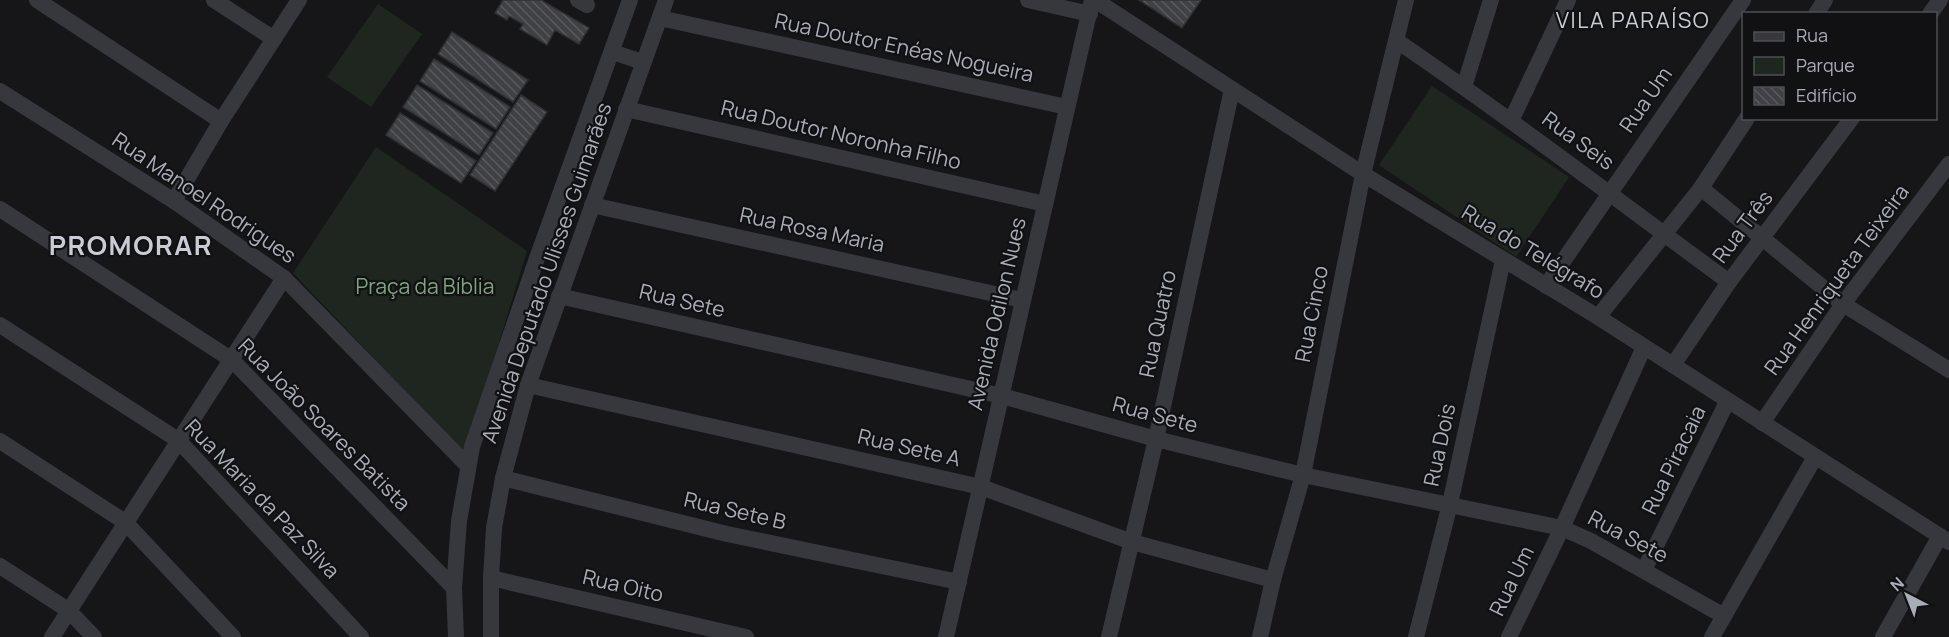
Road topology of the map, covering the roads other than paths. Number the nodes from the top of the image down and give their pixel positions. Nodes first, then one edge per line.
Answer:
1 (37, 0) edge
2 (214, 0) edge
3 (299, 0) edge
4 (630, 0) edge
5 (666, 0) edge
6 (1028, 0) edge
7 (1406, 0) edge
8 (1491, 0) edge
9 (1568, 0) edge
10 (1743, 0) edge
11 (1092, 5) edge
12 (660, 18) junction
13 (274, 39) junction
14 (1397, 41) junction
15 (612, 52) junction
16 (643, 62) junction
17 (1464, 87) junction
18 (1232, 89) junction
19 (0, 91) edge
20 (1067, 107) junction
21 (627, 109) junction
22 (1746, 120) edge
23 (1851, 120) edge
24 (221, 121) junction
25 (1511, 121) junction
26 (1949, 164) edge
27 (1363, 174) junction
28 (1701, 188) junction
29 (1610, 192) junction
30 (174, 201) junction
31 (1045, 204) junction
32 (592, 205) junction
33 (0, 209) edge
34 (1665, 235) junction
35 (1764, 238) junction
36 (1503, 260) junction
37 (284, 278) junction
38 (1729, 282) junction
39 (1546, 286) junction
40 (559, 296) junction
41 (1022, 300) junction
42 (1844, 304) junction
43 (1598, 317) junction
44 (0, 325) edge
45 (1644, 348) junction
46 (232, 360) junction
47 (1673, 365) junction
48 (1949, 370) edge
49 (528, 385) junction
50 (1002, 396) junction
51 (1727, 402) junction
52 (1762, 423) junction
53 (178, 440) junction
54 (1156, 440) junction
55 (0, 441) edge
56 (1815, 457) junction
57 (468, 466) junction
58 (1303, 475) junction
59 (503, 478) junction
60 (981, 488) junction
61 (1450, 504) junction
62 (125, 522) junction
63 (1562, 528) junction
64 (1945, 539) edge
65 (1132, 542) junction
66 (0, 566) edge
67 (1644, 570) junction
68 (490, 578) junction
69 (1273, 580) junction
70 (959, 582) junction
71 (454, 588) junction
72 (68, 610) junction
73 (1724, 616) junction
74 (52, 637) edge
75 (94, 637) edge
76 (233, 637) edge
77 (361, 637) edge
78 (456, 637) edge
79 (491, 637) edge
80 (746, 637) edge
81 (946, 637) edge
82 (1109, 637) edge
83 (1260, 637) edge
84 (1416, 637) edge
85 (1509, 637) edge
86 (1712, 637) edge
87 (1883, 637) edge

1 - 24 street
2 - 13 street
3 - 13 street
4 - 15 street, Avenida Deputado Ulisses Guimarães
5 - 12 street, Avenida Deputado Ulisses Guimarães
6 - 11 street
7 - 14 street, Rua Cinco
8 - 17 street
9 - 25 street
10 - 29 street, Rua Um
11 - 18 street, Rua do Telégrafo
11 - 20 street, Avenida Odilon Nues
12 - 16 street, Avenida Deputado Ulisses Guimarães
12 - 20 street, Rua Doutor Enéas Nogueira
13 - 24 street
14 - 17 street, Rua Seis
14 - 27 street, Rua Cinco
15 - 16 street
15 - 57 street, Avenida Deputado Ulisses Guimarães
16 - 21 street, Avenida Deputado Ulisses Guimarães
17 - 25 street, Rua Seis
18 - 27 street, Rua do Telégrafo
18 - 54 street, Rua Quatro
19 - 30 street, Rua Manoel Rodrigues
20 - 31 street, Avenida Odilon Nues
21 - 31 street, Rua Doutor Noronha Filho
21 - 32 street, Avenida Deputado Ulisses Guimarães
22 - 28 street
23 - 35 street, Rua Três
24 - 30 street
25 - 29 street, Rua Seis
26 - 42 street, Rua Henriqueta Teixeira
27 - 36 street, Rua do Telégrafo
27 - 58 street, Rua Cinco
28 - 34 street
28 - 35 street
29 - 34 street, Rua Seis
29 - 39 street, Rua Um
30 - 37 street, Rua Manoel Rodrigues
31 - 41 street, Avenida Odilon Nues
32 - 40 street, Avenida Deputado Ulisses Guimarães
32 - 41 street, Rua Rosa Maria
33 - 46 street, Rua João Soares Batista
34 - 38 street, Rua Seis
34 - 43 street
35 - 38 street, Rua Três
35 - 42 street
36 - 39 street, Rua do Telégrafo
36 - 61 street, Rua Dois
37 - 46 street
37 - 57 street, Rua Manoel Rodrigues
38 - 47 street, Rua Três
39 - 43 street, Rua do Telégrafo
40 - 49 street, Avenida Deputado Ulisses Guimarães
40 - 50 street, Rua Sete
41 - 50 street, Avenida Odilon Nues
42 - 48 street
42 - 52 street, Rua Henriqueta Teixeira
43 - 45 street, Rua do Telégrafo
44 - 53 street, Rua Maria da Paz Silva
45 - 47 street, Rua do Telégrafo
45 - 63 street, Rua Um
46 - 53 street
46 - 71 street, Rua João Soares Batista
47 - 51 street, Rua do Telégrafo
49 - 59 street, Avenida Deputado Ulisses Guimarães
49 - 60 street, Rua Sete A
50 - 54 street, Rua Sete
50 - 60 street, Avenida Odilon Nues
51 - 52 street, Rua do Telégrafo
51 - 67 street, Rua Piracaia
52 - 56 street, Rua do Telégrafo
53 - 62 street
53 - 77 street, Rua Maria da Paz Silva
54 - 58 street, Rua Sete
54 - 65 street, Rua Quatro
55 - 62 street
56 - 64 street, Rua do Telégrafo
56 - 73 street
57 - 71 street, Avenida Deputado Ulisses Guimarães
58 - 61 street, Rua Sete
58 - 69 street, Rua Cinco
59 - 68 street, Avenida Deputado Ulisses Guimarães
59 - 70 street, Rua Sete B
60 - 65 street, Rua Sete A
60 - 70 street, Avenida Odilon Nues
61 - 63 street, Rua Sete
61 - 84 street, Rua Dois
62 - 72 street
62 - 76 street
63 - 67 street, Rua Sete
63 - 85 street, Rua Um
64 - 87 street
65 - 69 street, Rua Sete A
65 - 82 street, Rua Quatro
66 - 72 street
67 - 73 street, Rua Sete
68 - 79 street, Avenida Deputado Ulisses Guimarães
68 - 80 street, Rua Oito
69 - 83 street, Rua Cinco
70 - 81 street, Avenida Odilon Nues
71 - 78 street, Avenida Deputado Ulisses Guimarães
72 - 74 street
72 - 75 street
73 - 86 street

